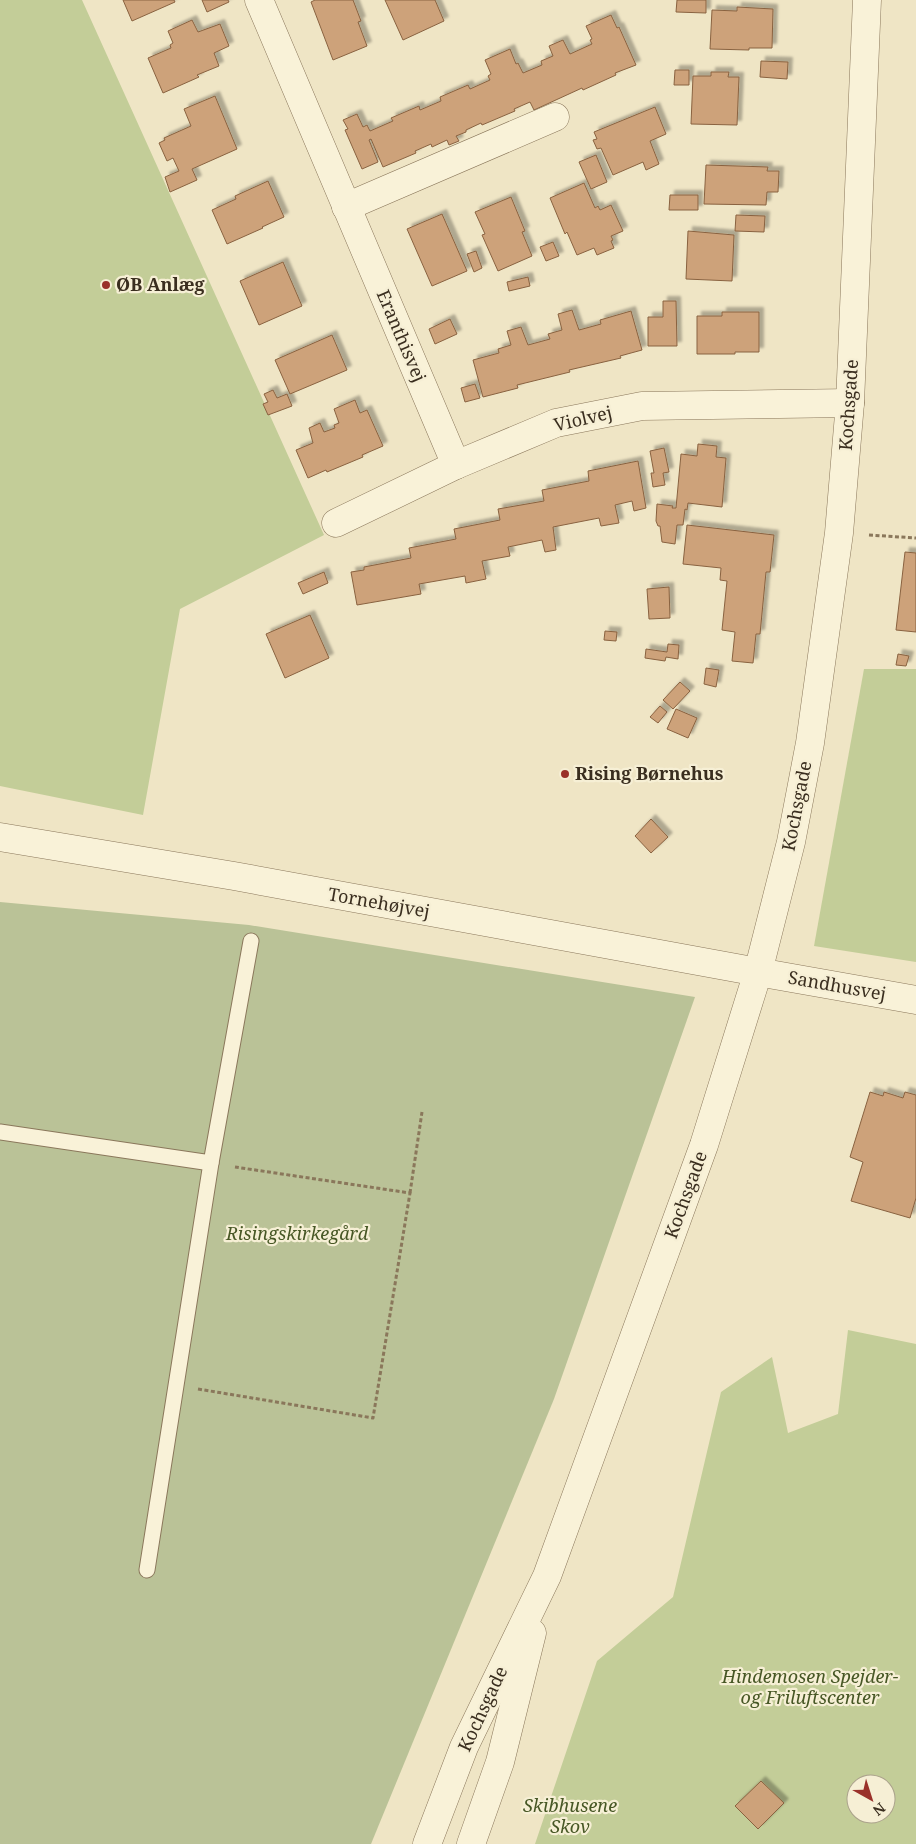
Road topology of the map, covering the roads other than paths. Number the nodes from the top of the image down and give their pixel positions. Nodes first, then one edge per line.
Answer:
1 (259, 0) edge
2 (867, 0) edge
3 (555, 118) dead end
4 (346, 207) junction
5 (850, 403) junction
6 (456, 466) junction
7 (336, 523) dead end
8 (0, 837) edge
9 (251, 941) dead end
10 (758, 972) junction
11 (916, 1000) edge
12 (0, 1132) edge
13 (211, 1163) junction
14 (147, 1570) dead end
15 (547, 1576) junction
16 (426, 1844) edge
17 (471, 1844) edge

1 - 4 street, Eranthisvej
2 - 5 street, Kochsgade
3 - 4 street
4 - 6 street, Eranthisvej
5 - 6 street, Violvej
5 - 10 street, Kochsgade
6 - 7 street, Violvej
8 - 10 street, Tornehøjvej
9 - 13 lane
10 - 11 street, Sandhusvej
10 - 15 street, Kochsgade
12 - 13 lane
13 - 14 lane
15 - 16 street, Kochsgade
15 - 17 street, Kochsgade

